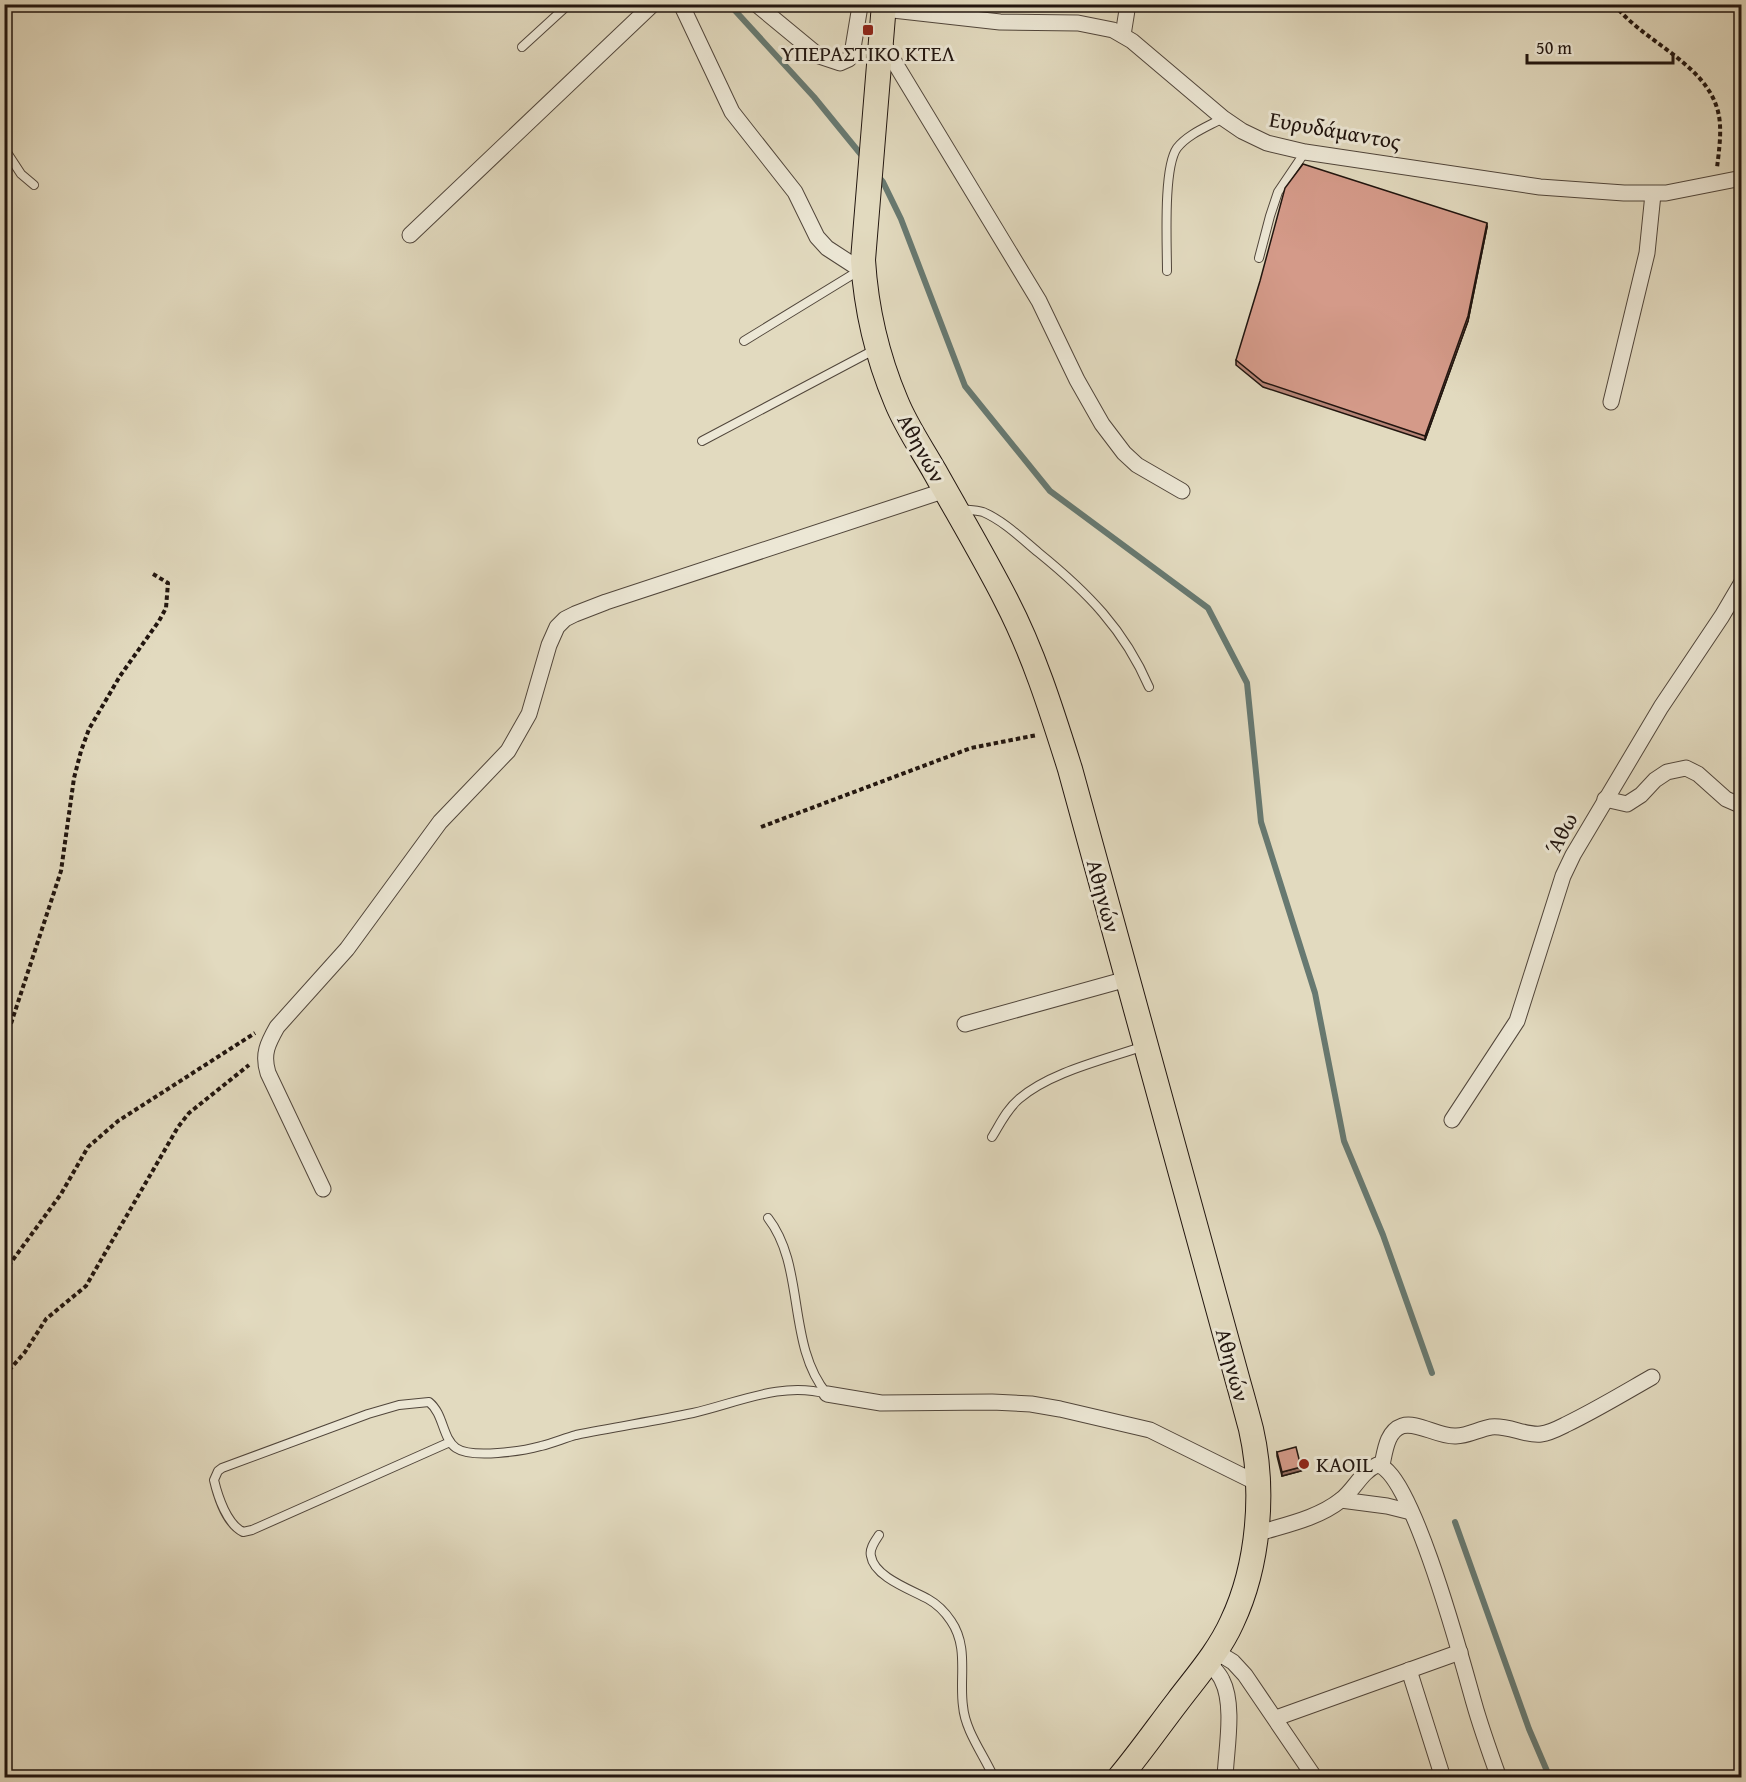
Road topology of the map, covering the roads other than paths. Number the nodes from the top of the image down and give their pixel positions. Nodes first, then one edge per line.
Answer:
1 (569, 4) edge
2 (653, 4) edge
3 (681, 4) edge
4 (756, 4) edge
5 (1128, 4) edge
6 (858, 5) edge
7 (884, 9) edge
8 (940, 10) edge
9 (1123, 35) junction
10 (881, 40) junction
11 (522, 47) dead end
12 (1223, 118) junction
13 (4, 148) edge
14 (1305, 152) junction
15 (1742, 178) edge
16 (34, 185) dead end
17 (1653, 194) junction
18 (410, 235) dead end
19 (1259, 258) dead end
20 (862, 267) junction
21 (1167, 271) dead end
22 (744, 341) dead end
23 (878, 348) junction
24 (1611, 402) dead end
25 (702, 441) dead end
26 (1182, 491) dead end
27 (951, 499) junction
28 (1742, 582) edge
29 (1149, 687) dead end
30 (1605, 799) junction
31 (1742, 806) edge
32 (1127, 979) junction
33 (965, 1024) dead end
34 (1145, 1045) junction
35 (1452, 1119) dead end
36 (992, 1137) dead end
37 (323, 1189) dead end
38 (768, 1218) dead end
39 (1652, 1377) dead end
40 (828, 1394) junction
41 (450, 1442) junction
42 (1382, 1465) junction
43 (1257, 1483) junction
44 (1341, 1500) junction
45 (1411, 1512) junction
46 (1256, 1534) junction
47 (879, 1535) dead end
48 (1460, 1652) junction
49 (1211, 1657) junction
50 (1409, 1670) junction
51 (1276, 1718) junction
52 (994, 1778) edge
53 (1119, 1778) edge
54 (1225, 1778) edge
55 (1315, 1778) edge
56 (1443, 1778) edge
57 (1499, 1778) edge

1 - 11 lane
2 - 18 street
3 - 20 street
4 - 6 street
5 - 9 street
6 - 7 street, Ευρυδάμαντος
7 - 8 street, Ευρυδάμαντος
7 - 10 main road, Αθηνών
8 - 9 street, Ευρυδάμαντος
9 - 12 street, Ευρυδάμαντος
10 - 20 main road, Αθηνών
10 - 26 street
12 - 14 street, Ευρυδάμαντος
12 - 21 lane
13 - 16 lane
14 - 17 street, Ευρυδάμαντος
14 - 19 lane
15 - 17 street, Ευρυδάμαντος
17 - 24 street
20 - 22 lane
20 - 23 main road, Αθηνών
23 - 25 lane
23 - 27 main road, Αθηνών
27 - 29 lane
27 - 32 main road, Αθηνών
27 - 37 street
28 - 30 street, Άθω
30 - 31 street
30 - 35 street, Άθω
32 - 33 street
32 - 34 main road, Αθηνών
34 - 36 lane
34 - 43 main road, Αθηνών
38 - 40 lane
39 - 42 street
40 - 41 lane
40 - 43 street
41 - 41 lane
42 - 44 street
42 - 45 street
43 - 46 main road, Αθηνών
44 - 45 street
44 - 46 street
45 - 48 street
46 - 49 main road, Αθηνών
47 - 52 lane
48 - 50 street
48 - 57 street
49 - 51 street
49 - 53 main road, Αθηνών
49 - 54 street
50 - 51 street
50 - 56 street
51 - 55 street

